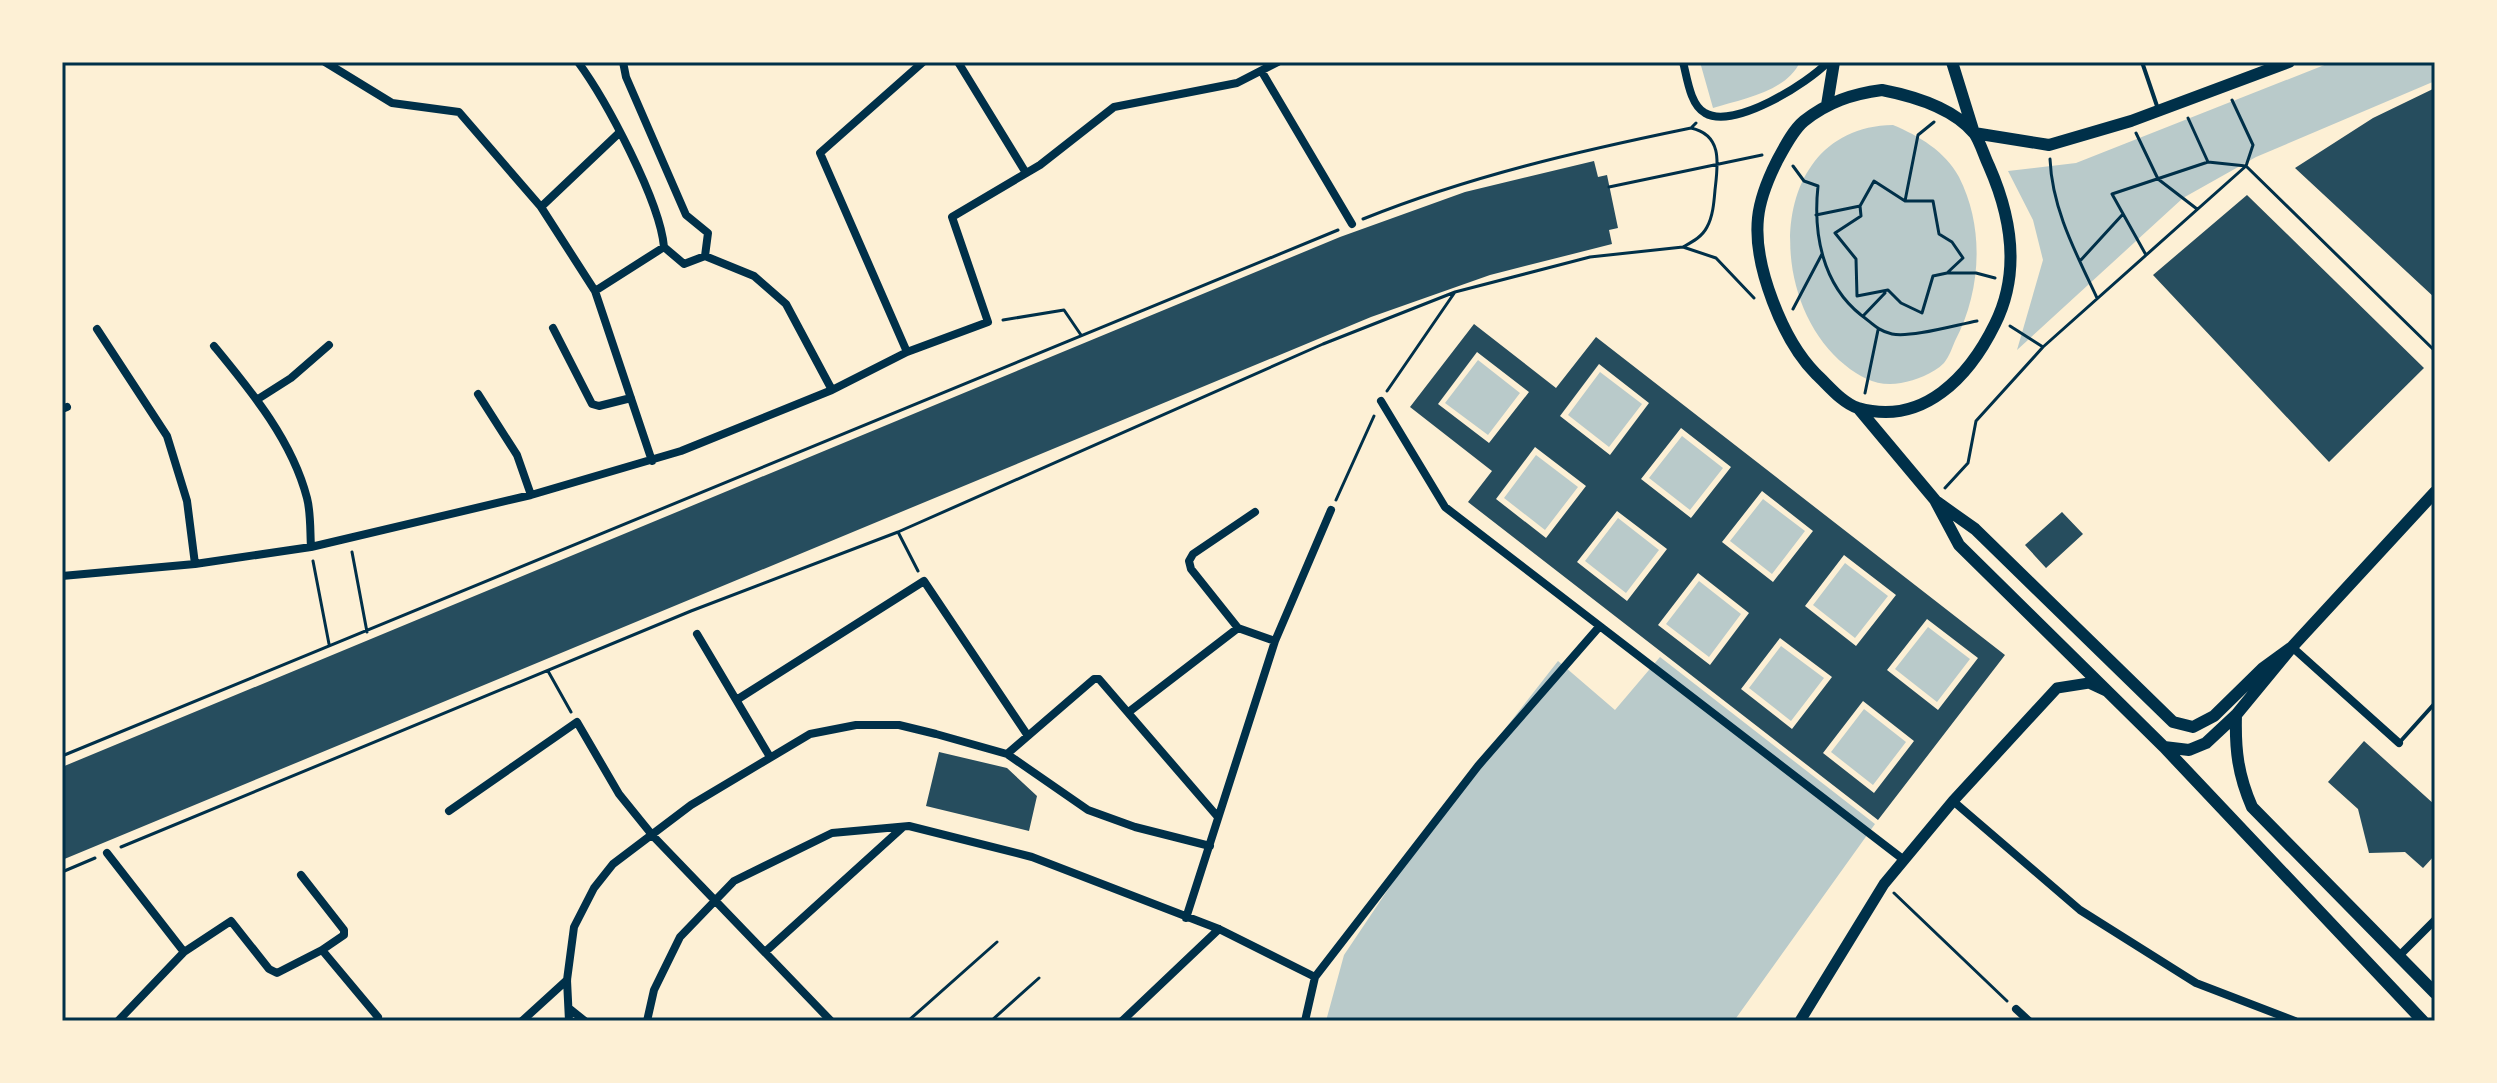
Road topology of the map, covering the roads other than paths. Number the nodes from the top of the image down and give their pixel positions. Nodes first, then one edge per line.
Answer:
1 (325, 62) edge
2 (578, 62) edge
3 (623, 62) edge
4 (923, 62) edge
5 (958, 62) edge
6 (1278, 62) edge
7 (1683, 62) edge
8 (1831, 62) edge
9 (1952, 62) edge
10 (2142, 62) edge
11 (2289, 62) edge
12 (1262, 72) junction
13 (1827, 105) junction
14 (2159, 110) junction
15 (619, 133) junction
16 (1974, 133) junction
17 (1026, 173) junction
18 (541, 207) junction
19 (1352, 224) road end
20 (664, 247) junction
21 (705, 256) junction
22 (595, 291) junction
23 (553, 328) dead end
24 (97, 329) dead end
25 (329, 345) dead end
26 (214, 346) dead end
27 (907, 352) junction
28 (832, 390) junction
29 (478, 394) dead end
30 (631, 398) junction
31 (258, 399) junction
32 (1381, 401) dead end
33 (1858, 408) junction
34 (652, 461) junction
35 (2435, 492) edge
36 (531, 495) junction
37 (1935, 500) junction
38 (1331, 510) dead end
39 (1255, 512) dead end
40 (311, 547) junction
41 (195, 564) junction
42 (62, 576) edge
43 (1599, 627) junction
44 (1238, 628) junction
45 (697, 634) dead end
46 (1275, 641) junction
47 (2292, 647) junction
48 (2111, 694) junction
49 (738, 699) junction
50 (2435, 703) edge
51 (1130, 711) junction
52 (2236, 715) junction
53 (1028, 736) junction
54 (2399, 743) joint
55 (2164, 747) junction
56 (1007, 754) junction
57 (770, 757) junction
58 (1953, 801) junction
59 (449, 811) dead end
60 (1217, 816) junction
61 (904, 827) junction
62 (653, 836) junction
63 (1210, 846) junction
64 (107, 853) road end
65 (1904, 860) junction
66 (301, 875) dead end
67 (713, 899) junction
68 (1186, 918) junction
69 (2435, 920) edge
70 (1219, 929) junction
71 (322, 950) junction
72 (184, 952) junction
73 (765, 952) junction
74 (2399, 956) junction
75 (1315, 977) junction
76 (567, 980) junction
77 (2435, 993) edge
78 (570, 1009) junction
79 (2016, 1009) road end
80 (378, 1017) dead end
81 (1805, 1019) edge
82 (2417, 1019) edge
83 (118, 1021) edge
84 (522, 1021) edge
85 (569, 1021) edge
86 (585, 1021) edge
87 (647, 1021) edge
88 (831, 1021) edge
89 (1122, 1021) edge
90 (1305, 1021) edge
91 (2029, 1021) edge
92 (2295, 1021) edge

1 - 18 street
2 - 15 street
3 - 21 street
4 - 27 street
5 - 17 street
6 - 12 street
7 - 8 street
8 - 13 main road
9 - 16 main road
10 - 14 lane
11 - 14 main road
12 - 17 street
12 - 19 street
13 - 16 main road
13 - 33 main road
14 - 16 main road
15 - 18 street
15 - 20 street
16 - 33 main road
17 - 27 street
18 - 22 street
20 - 21 street
20 - 22 street
21 - 28 street
22 - 30 street
23 - 30 street
24 - 41 street
25 - 31 street
26 - 31 street
27 - 28 street
28 - 34 street
29 - 36 street
30 - 34 street
31 - 40 street
32 - 43 street
33 - 37 main road
34 - 36 street
35 - 47 main road
36 - 40 street
37 - 47 main road
37 - 48 main road
38 - 46 street
39 - 44 street
40 - 41 street
41 - 42 street
43 - 65 street
43 - 75 street
44 - 46 street
44 - 51 street
45 - 49 street
46 - 60 street
47 - 52 main road
47 - 54 street
48 - 55 main road
48 - 58 main road
49 - 53 street
49 - 57 street
50 - 54 lane
51 - 53 street
51 - 60 street
52 - 55 main road
52 - 74 main road
53 - 56 street
55 - 82 main road
56 - 57 street
56 - 63 street
57 - 62 street
58 - 65 main road
58 - 92 street
59 - 62 street
60 - 63 street
61 - 67 street
61 - 68 street
61 - 73 street
62 - 67 street
62 - 76 street
63 - 68 street
64 - 72 street
65 - 81 main road
66 - 71 street
67 - 73 street
67 - 87 street
68 - 70 street
69 - 74 street
70 - 75 street
70 - 89 street
71 - 72 street
71 - 80 street
72 - 83 street
73 - 88 street
74 - 77 main road
75 - 90 street
76 - 78 street
76 - 84 street
78 - 85 street
78 - 86 street
79 - 91 street

